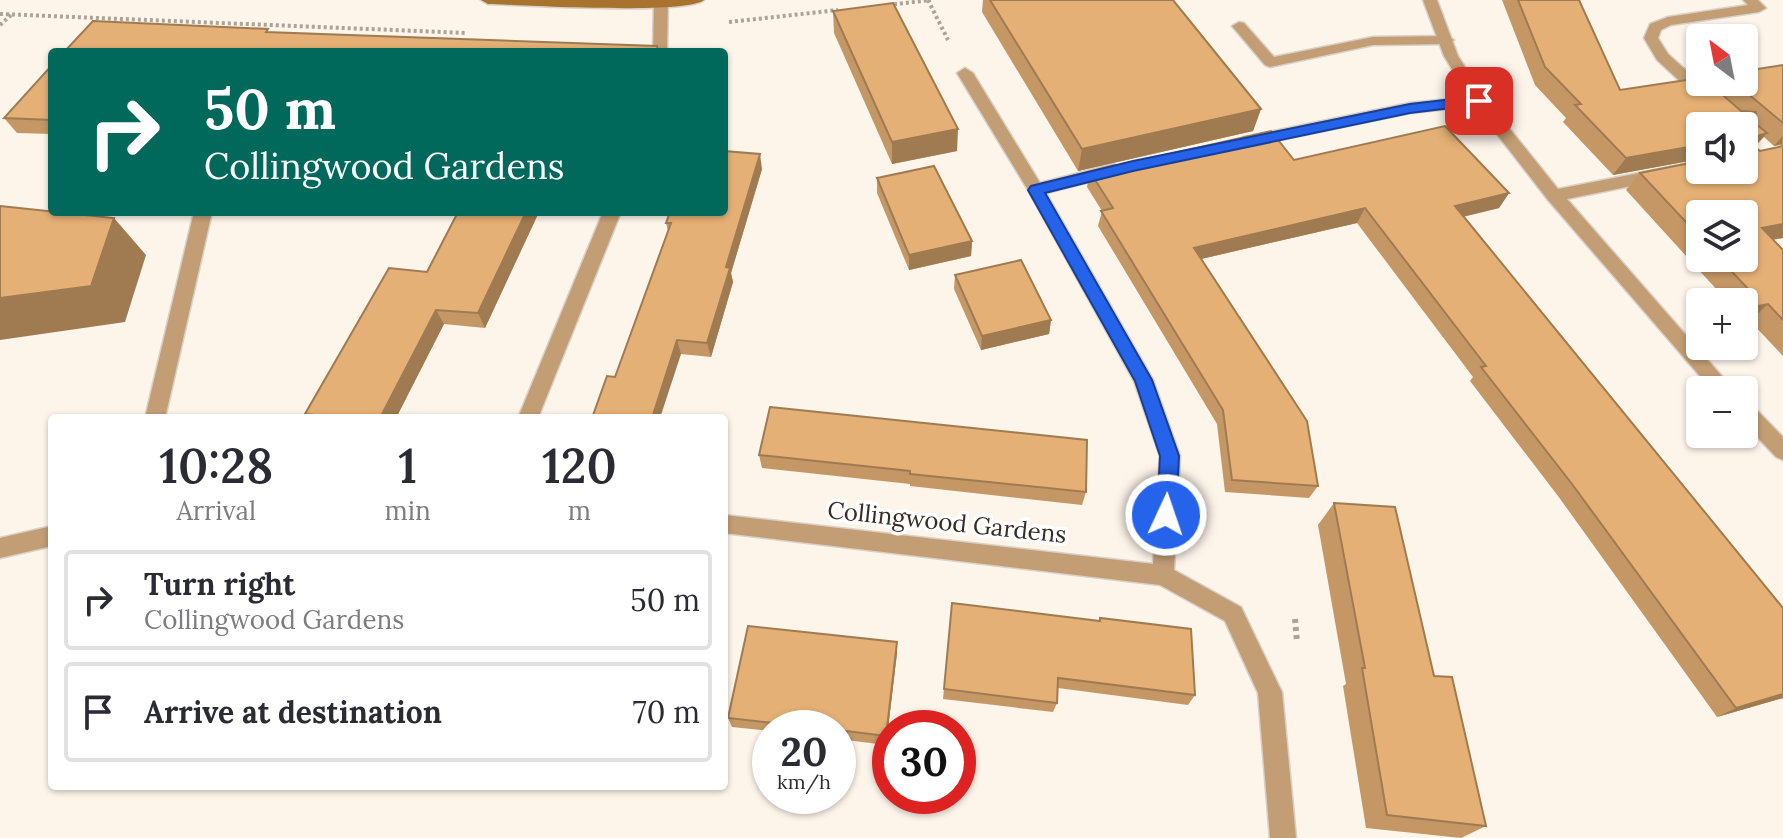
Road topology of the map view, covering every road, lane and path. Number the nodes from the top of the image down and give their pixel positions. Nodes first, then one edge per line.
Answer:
1 (488, 0) edge
2 (697, 0) edge
3 (1430, 0) edge
4 (1750, 0) edge
5 (661, 2) edge
6 (12, 15) dead end
7 (0, 25) edge
8 (1239, 26) dead end
9 (1447, 40) junction
10 (660, 48) edge
11 (965, 73) dead end
12 (1479, 101) junction
13 (1723, 112) edge
14 (1241, 143) edge
15 (1133, 166) edge
16 (1686, 170) edge
17 (1036, 190) junction
18 (1554, 196) junction
19 (202, 216) edge
20 (610, 216) edge
21 (1712, 376) edge
22 (156, 414) edge
23 (530, 414) edge
24 (1758, 425) edge
25 (1783, 451) edge
26 (728, 524) edge
27 (48, 537) edge
28 (0, 548) edge
29 (1163, 575) junction
30 (1283, 838) edge

1 - 5 street
2 - 5 street
3 - 9 street
4 - 13 street
5 - 10 street
6 - 7 path
8 - 9 street
9 - 12 street
11 - 17 street
12 - 14 street
12 - 18 street
15 - 17 street
16 - 18 street
17 - 29 street
18 - 21 street
19 - 22 street
20 - 23 street
24 - 25 street
26 - 29 street, Collingwood Gardens
27 - 28 street
29 - 30 street, Collingwood Gardens

